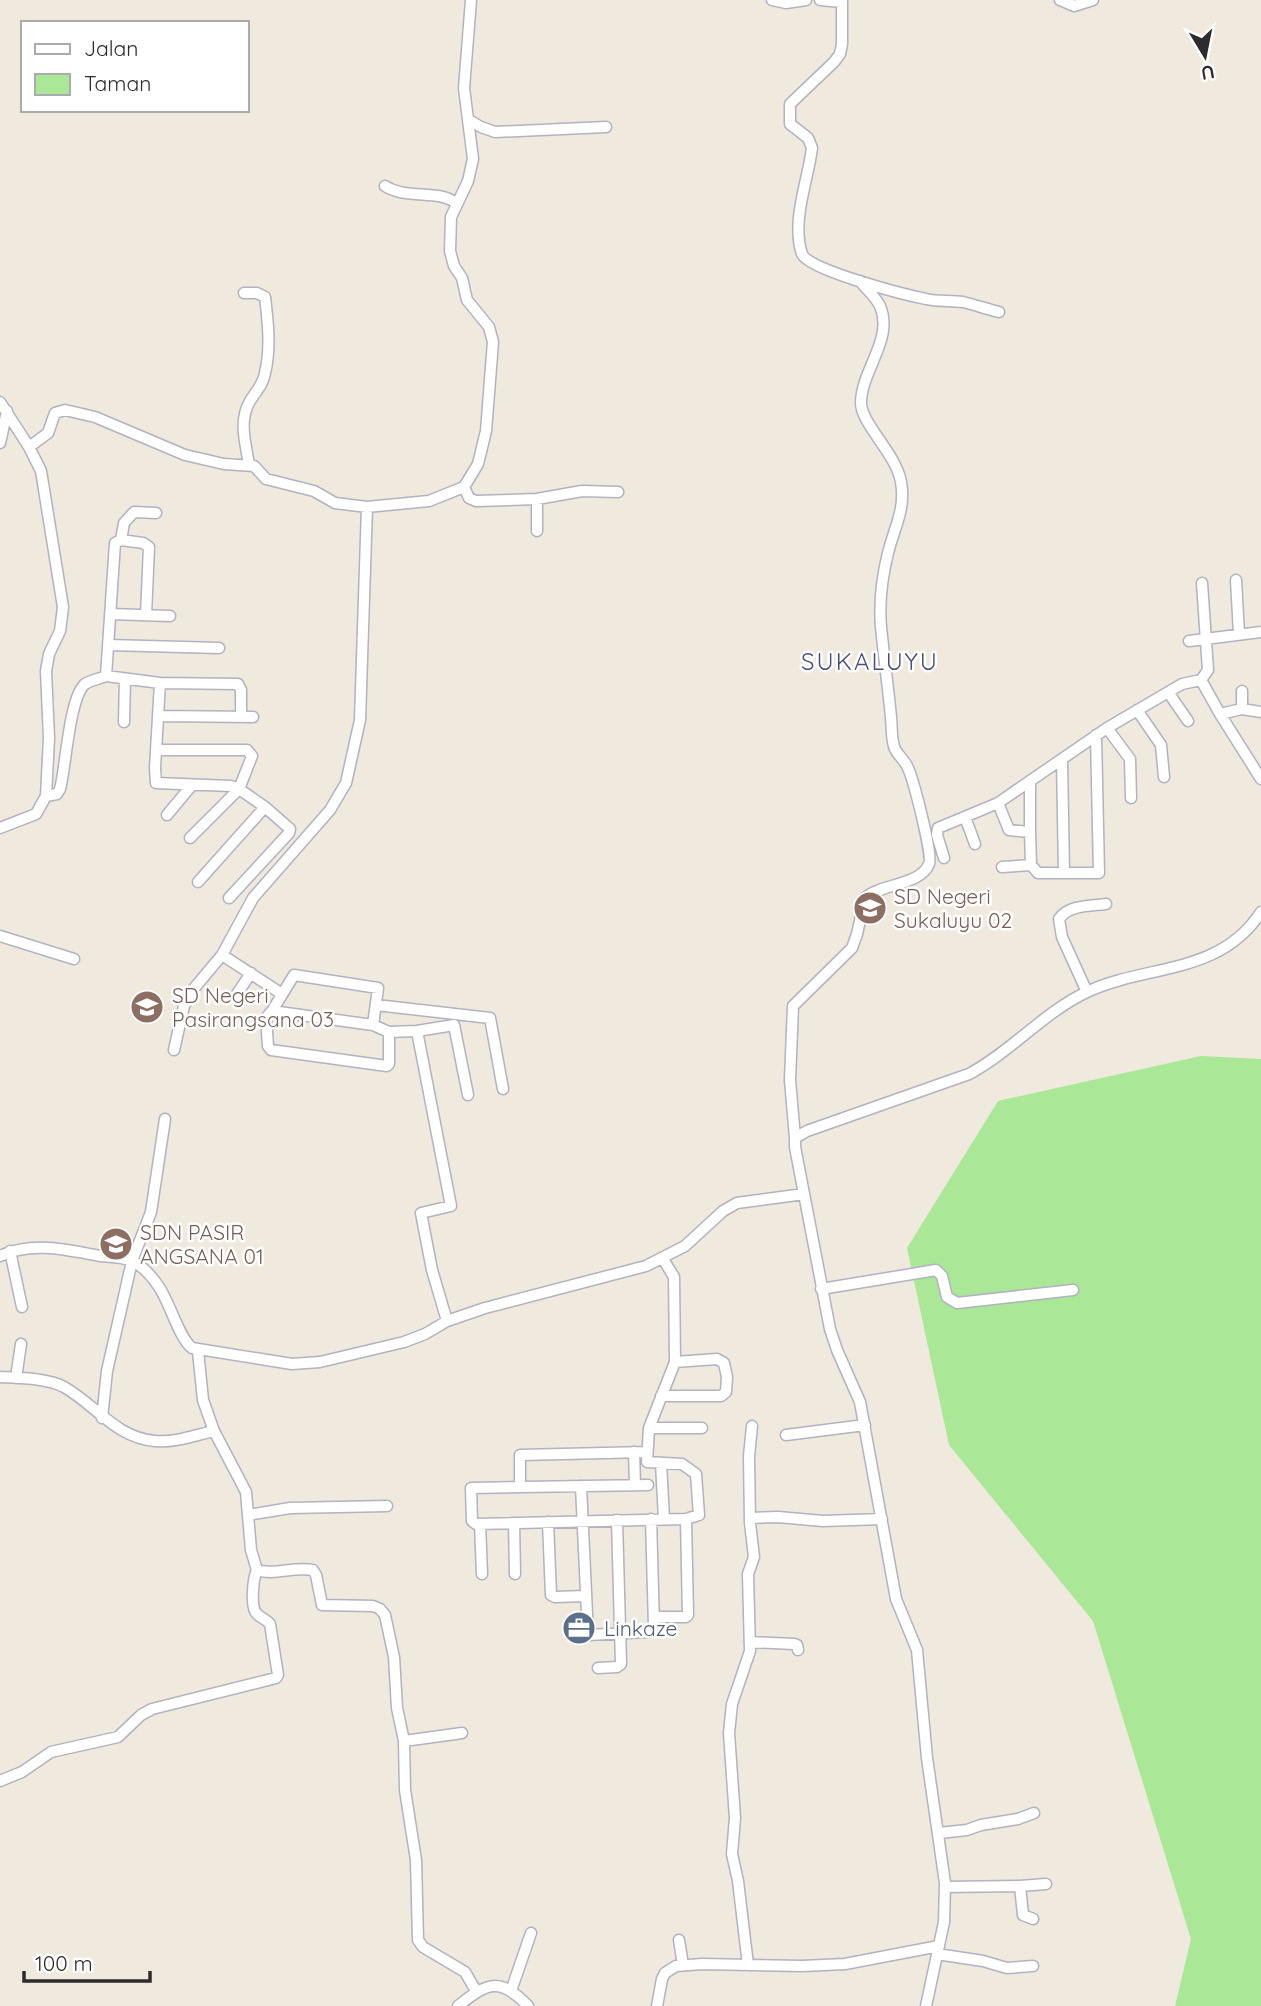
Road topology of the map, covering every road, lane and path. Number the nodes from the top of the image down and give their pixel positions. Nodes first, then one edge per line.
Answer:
1 (471, 0) edge
2 (772, 0) edge
3 (806, 0) edge
4 (820, 0) edge
5 (1060, 0) edge
6 (1093, 0) edge
7 (842, 1) edge
8 (469, 120) junction
9 (606, 127) dead end
10 (385, 186) dead end
11 (456, 203) junction
12 (860, 281) junction
13 (244, 293) dead end
14 (999, 312) dead end
15 (3, 407) edge
16 (0, 443) edge
17 (29, 447) junction
18 (249, 465) junction
19 (464, 487) junction
20 (618, 492) dead end
21 (537, 499) junction
22 (367, 507) junction
23 (156, 513) dead end
24 (537, 531) dead end
25 (121, 540) junction
26 (1236, 580) dead end
27 (1202, 583) dead end
28 (110, 614) junction
29 (146, 615) junction
30 (170, 616) dead end
31 (1261, 632) edge
32 (1239, 634) junction
33 (1206, 638) junction
34 (1189, 641) dead end
35 (109, 645) junction
36 (219, 648) dead end
37 (106, 677) junction
38 (125, 679) junction
39 (1201, 680) junction
40 (160, 683) junction
41 (1242, 691) dead end
42 (1168, 692) junction
43 (1242, 709) junction
44 (1138, 710) junction
45 (1261, 712) edge
46 (1220, 714) junction
47 (159, 716) junction
48 (1188, 721) dead end
49 (124, 722) dead end
50 (1107, 728) junction
51 (1096, 735) junction
52 (156, 750) junction
53 (1062, 760) junction
54 (1164, 777) dead end
55 (1261, 779) edge
56 (1030, 781) junction
57 (192, 785) junction
58 (239, 789) junction
59 (46, 796) junction
60 (1131, 798) dead end
61 (998, 803) junction
62 (265, 807) junction
63 (167, 815) dead end
64 (965, 817) junction
65 (0, 828) edge
66 (1030, 832) junction
67 (190, 838) dead end
68 (975, 844) dead end
69 (944, 858) dead end
70 (1031, 866) junction
71 (1002, 867) dead end
72 (1064, 873) junction
73 (198, 882) dead end
74 (229, 898) dead end
75 (1106, 904) dead end
76 (1261, 912) edge
77 (0, 936) edge
78 (222, 955) junction
79 (74, 958) dead end
80 (251, 974) junction
81 (1087, 992) junction
82 (282, 994) junction
83 (235, 997) dead end
84 (376, 1005) junction
85 (272, 1011) junction
86 (467, 1015) junction
87 (373, 1025) junction
88 (454, 1025) junction
89 (417, 1031) junction
90 (389, 1032) junction
91 (174, 1050) dead end
92 (503, 1089) dead end
93 (468, 1095) dead end
94 (165, 1119) dead end
95 (795, 1138) junction
96 (804, 1194) junction
97 (5, 1253) edge
98 (663, 1259) junction
99 (132, 1261) junction
100 (821, 1289) junction
101 (1073, 1290) dead end
102 (22, 1307) dead end
103 (447, 1321) junction
104 (21, 1344) dead end
105 (198, 1350) junction
106 (675, 1362) junction
107 (0, 1377) edge
108 (16, 1378) junction
109 (661, 1396) junction
110 (102, 1418) junction
111 (865, 1425) junction
112 (752, 1426) dead end
113 (649, 1428) junction
114 (702, 1428) dead end
115 (214, 1431) junction
116 (786, 1435) dead end
117 (634, 1452) junction
118 (647, 1452) junction
119 (661, 1463) junction
120 (635, 1485) junction
121 (648, 1485) dead end
122 (580, 1486) junction
123 (520, 1488) junction
124 (387, 1506) dead end
125 (248, 1515) junction
126 (750, 1518) junction
127 (651, 1519) junction
128 (664, 1519) junction
129 (687, 1519) junction
130 (882, 1519) junction
131 (617, 1520) junction
132 (582, 1521) junction
133 (548, 1522) junction
134 (514, 1523) junction
135 (480, 1524) junction
136 (257, 1570) junction
137 (482, 1574) dead end
138 (515, 1574) dead end
139 (585, 1596) junction
140 (654, 1617) junction
141 (620, 1633) junction
142 (750, 1642) junction
143 (798, 1650) dead end
144 (598, 1668) dead end
145 (462, 1733) dead end
146 (404, 1741) junction
147 (0, 1782) edge
148 (1034, 1813) dead end
149 (939, 1833) junction
150 (1046, 1884) dead end
151 (1020, 1886) junction
152 (945, 1887) junction
153 (1033, 1919) dead end
154 (531, 1933) dead end
155 (678, 1940) dead end
156 (938, 1950) junction
157 (683, 1965) junction
158 (748, 1965) junction
159 (1033, 1966) dead end
160 (476, 1991) junction
161 (511, 1992) junction
162 (458, 2006) edge
163 (528, 2006) edge
164 (657, 2006) edge
165 (926, 2006) edge

1 - 8 street
2 - 3 street
4 - 7 street
5 - 6 street
7 - 12 street
8 - 9 street
8 - 11 street
10 - 11 street
11 - 19 street
12 - 14 street
12 - 95 street
13 - 18 street
15 - 16 street
15 - 17 street
17 - 18 street
17 - 59 street
18 - 22 street
19 - 21 street
19 - 22 street
20 - 21 street
21 - 24 street
22 - 78 street
23 - 25 street
25 - 28 street
25 - 29 street
26 - 32 street
27 - 33 street
28 - 29 street
28 - 35 street
29 - 30 street
31 - 32 street
32 - 33 street
33 - 34 street
33 - 39 street
35 - 36 street
35 - 37 street
37 - 38 street
37 - 59 street
38 - 40 street
38 - 49 street
39 - 42 street
39 - 46 street
40 - 47 street
40 - 47 street
41 - 43 street
42 - 44 street
42 - 48 street
43 - 45 street
43 - 46 street
44 - 50 street
44 - 54 street
46 - 55 street
47 - 52 street
50 - 51 street
50 - 60 street
51 - 53 street
51 - 72 street
52 - 57 street
52 - 58 street
53 - 56 street
53 - 72 street
56 - 61 street
56 - 66 street
57 - 58 street
57 - 63 street
58 - 62 street
58 - 67 street
59 - 65 street
61 - 64 street
61 - 66 street
62 - 73 street
62 - 74 street
64 - 68 street
64 - 69 street
66 - 70 street
70 - 71 street
70 - 72 street
75 - 81 street
76 - 81 street
77 - 79 street
78 - 80 street
78 - 91 street
80 - 82 street
80 - 83 street
81 - 95 street
82 - 84 street
82 - 85 street
84 - 86 street
84 - 87 street
85 - 87 street
85 - 90 street
86 - 88 street
86 - 92 street
87 - 90 street
88 - 89 street
88 - 93 street
89 - 90 street
89 - 103 street
94 - 99 street
95 - 96 street
96 - 98 street
96 - 100 street
97 - 99 street
97 - 102 street
98 - 103 street
98 - 106 street
99 - 105 street
99 - 110 street
100 - 101 street
100 - 111 street
103 - 105 street
104 - 108 street
105 - 115 street
106 - 109 street
106 - 109 street
107 - 108 street
108 - 110 street
109 - 113 street
110 - 115 street
111 - 116 street
111 - 130 street
112 - 126 street
113 - 114 street
113 - 118 street
115 - 125 street
117 - 118 street
117 - 120 street
117 - 123 street
118 - 119 street
119 - 128 street
119 - 129 street
120 - 121 street
120 - 122 street
122 - 123 street
122 - 132 street
123 - 135 street
124 - 125 street
125 - 136 street
126 - 130 street
126 - 142 street
127 - 128 street
127 - 131 street
127 - 140 street
128 - 129 street
129 - 140 street
130 - 149 street
131 - 132 street
131 - 141 street
132 - 133 street
132 - 139 street
133 - 134 street
133 - 139 street
134 - 135 street
134 - 138 street
135 - 137 street
136 - 146 street
136 - 147 street
139 - 141 street
140 - 141 street
141 - 144 street
142 - 143 street
142 - 158 street
145 - 146 street
146 - 160 street
148 - 149 street
149 - 152 street
150 - 151 street
151 - 152 street
151 - 153 street
152 - 156 street
154 - 161 street
155 - 157 street
156 - 158 street
156 - 159 street
156 - 165 street
157 - 158 street
157 - 164 street
160 - 161 street
160 - 162 street
161 - 163 street

